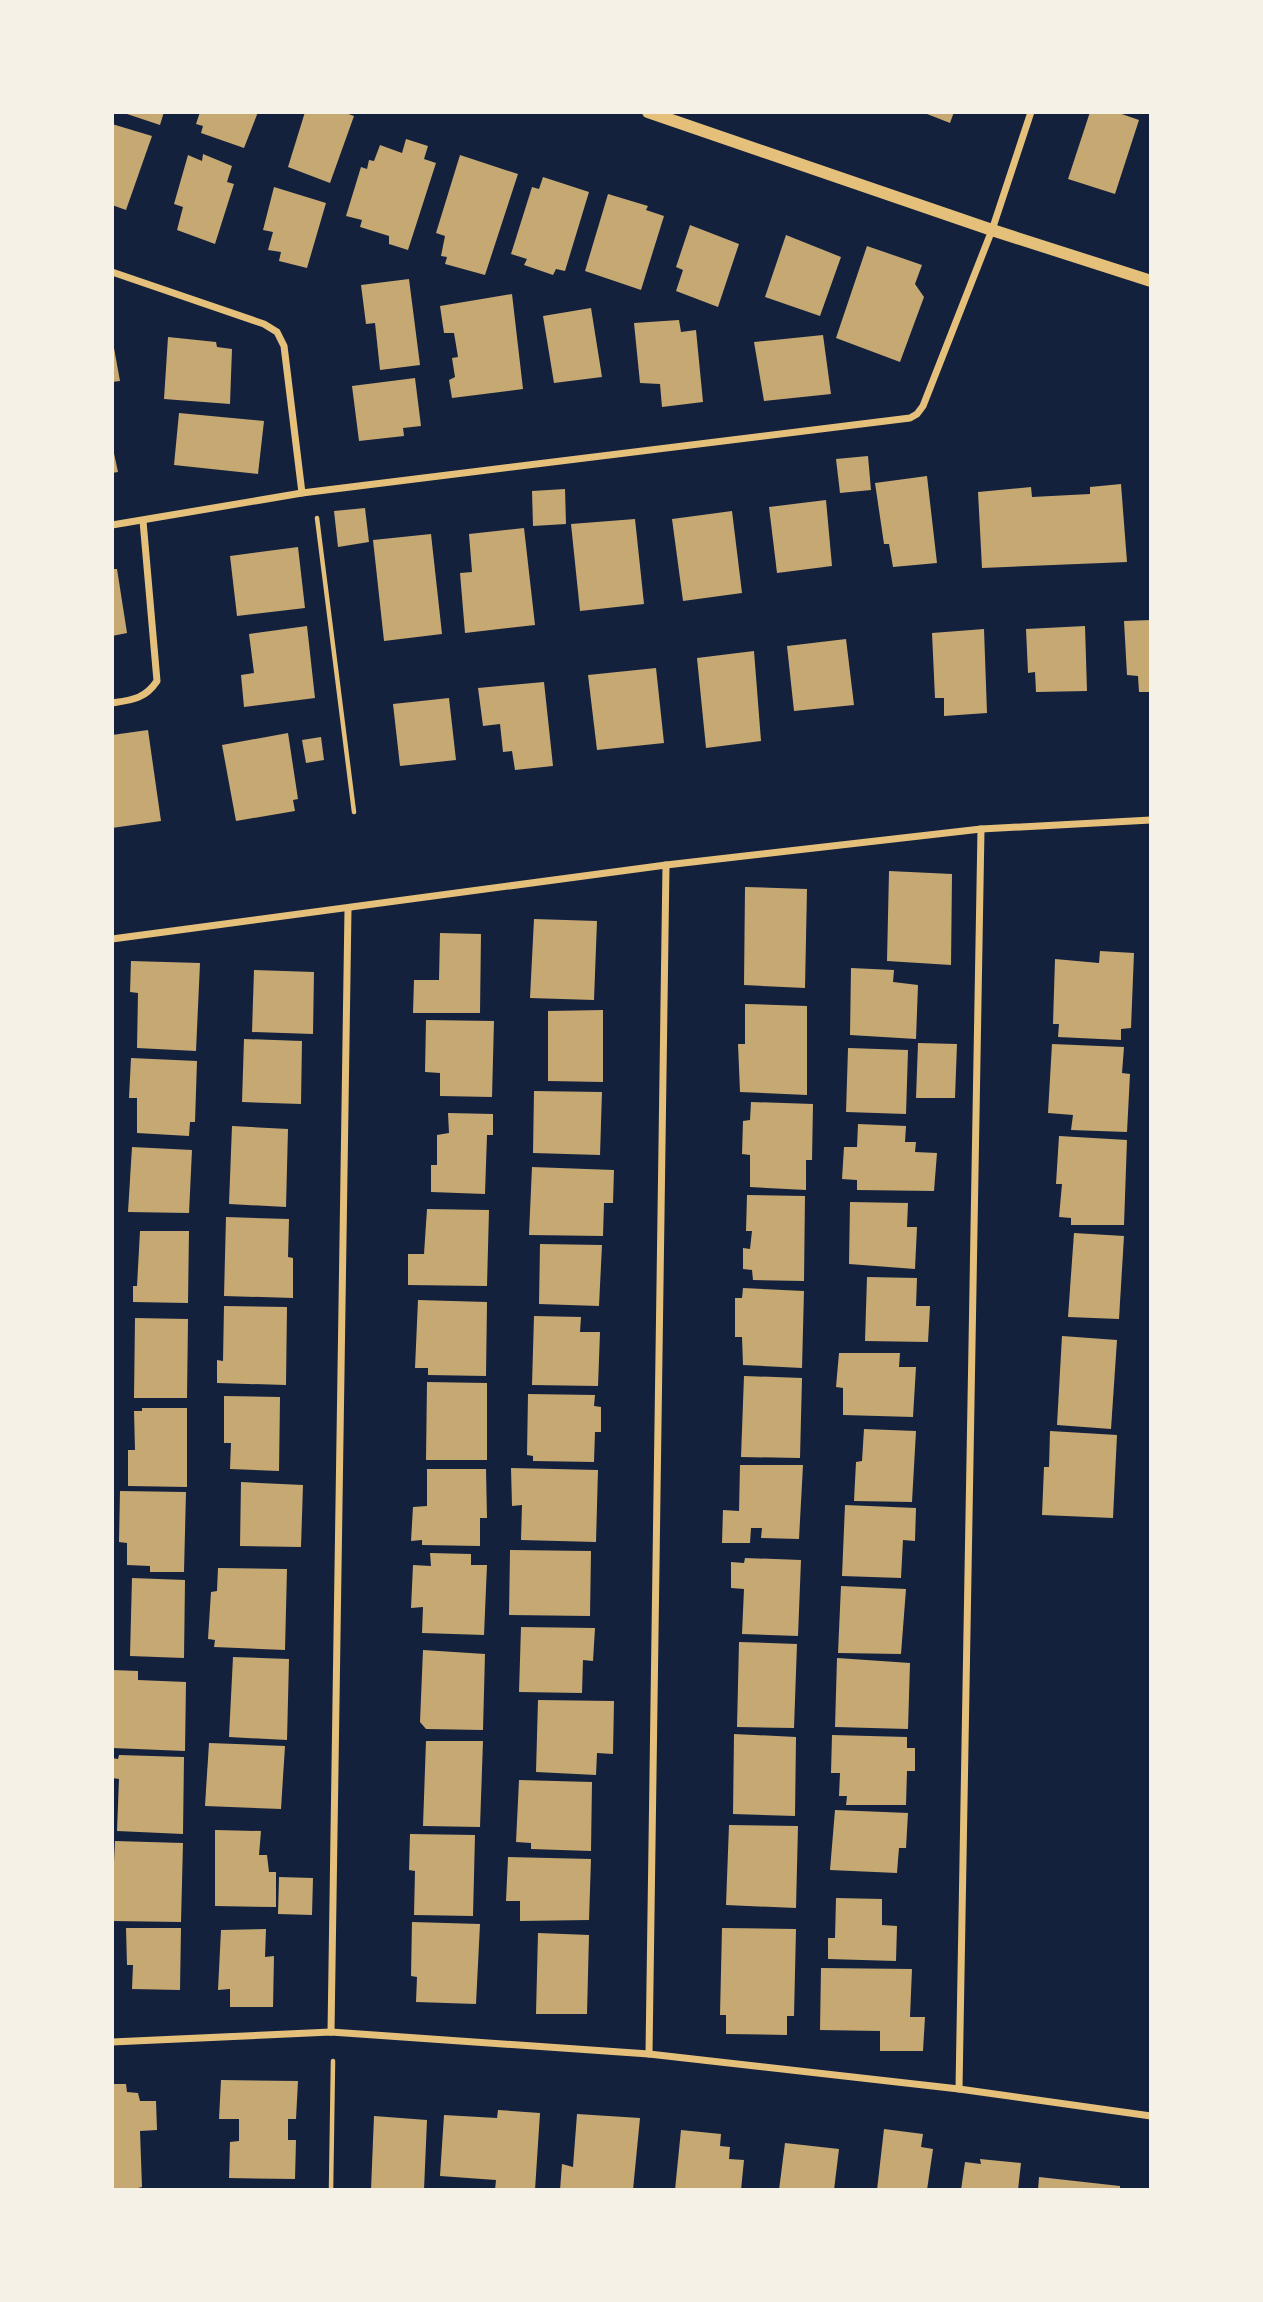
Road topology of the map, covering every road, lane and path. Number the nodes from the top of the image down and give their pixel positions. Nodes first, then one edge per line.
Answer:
1 (648, 112) edge
2 (1031, 112) edge
3 (992, 230) junction
4 (112, 272) edge
5 (1151, 281) edge
6 (302, 493) junction
7 (317, 513) dead end
8 (143, 521) junction
9 (112, 525) edge
10 (112, 703) edge
11 (354, 812) dead end
12 (1151, 820) edge
13 (981, 829) junction
14 (666, 865) junction
15 (348, 909) junction
16 (112, 939) edge
17 (331, 2032) junction
18 (112, 2042) edge
19 (649, 2054) junction
20 (333, 2057) dead end
21 (959, 2089) junction
22 (1151, 2116) edge
23 (331, 2190) edge

1 - 3 street
2 - 3 street
3 - 5 street
3 - 6 street
4 - 6 street
6 - 8 street
7 - 11 path
8 - 9 street
8 - 10 street
12 - 13 street
13 - 14 street
13 - 21 street
14 - 15 street
14 - 19 street
15 - 16 street
15 - 17 street
17 - 18 street
17 - 19 street
19 - 21 street
20 - 23 path
21 - 22 street

